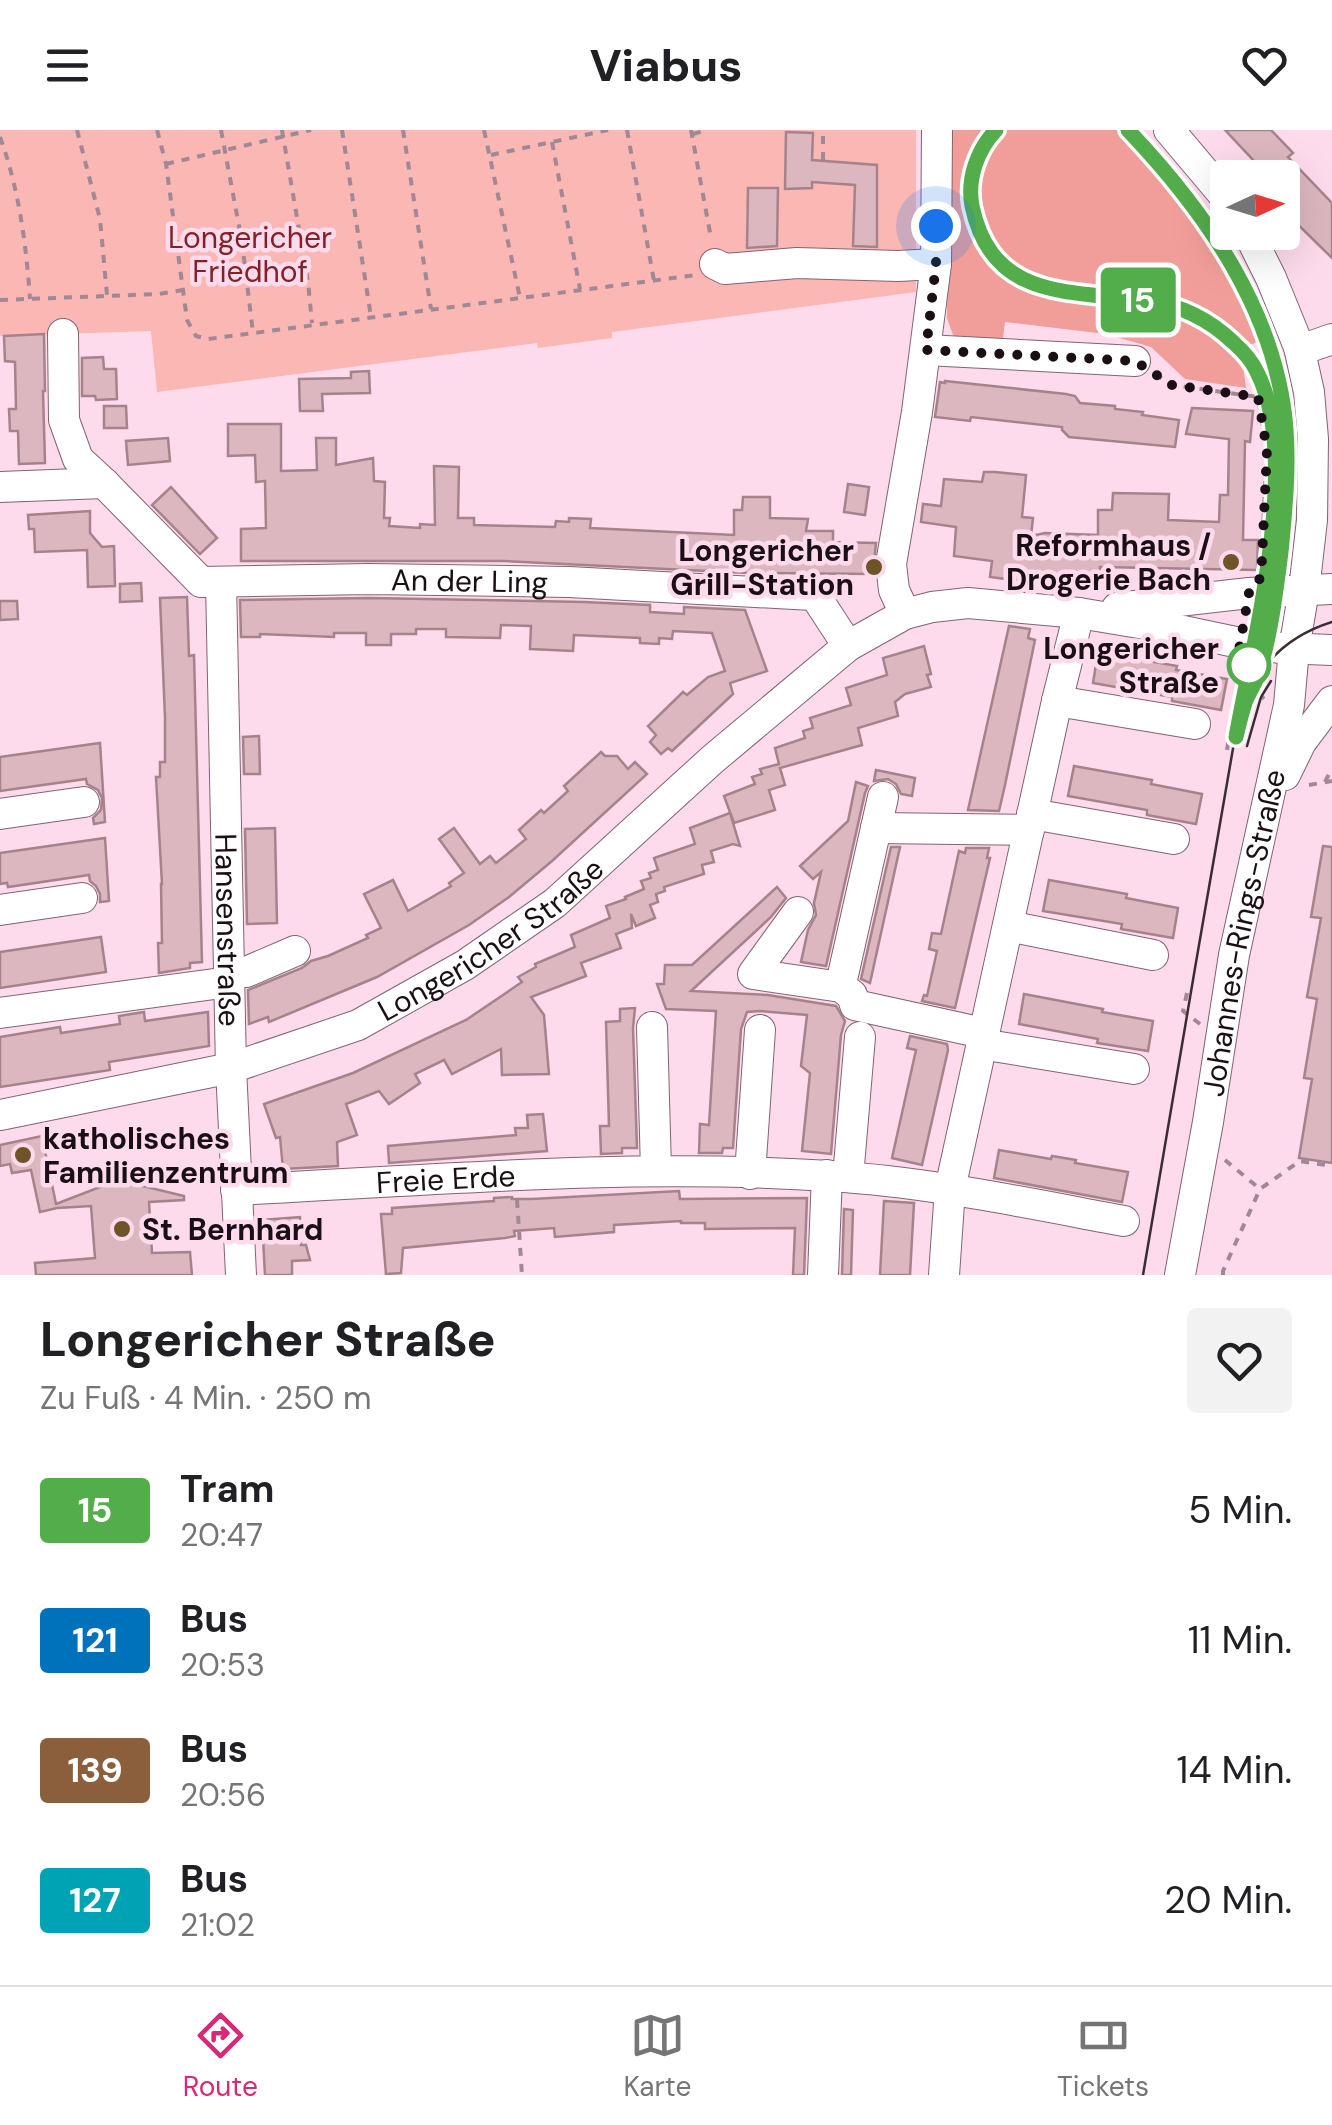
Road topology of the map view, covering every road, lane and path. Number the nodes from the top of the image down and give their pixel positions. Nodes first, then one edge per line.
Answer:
1 (77, 130) edge
2 (157, 130) edge
3 (221, 130) edge
4 (310, 130) edge
5 (342, 130) edge
6 (403, 130) edge
7 (484, 130) edge
8 (608, 130) edge
9 (626, 130) edge
10 (708, 130) edge
11 (823, 130) edge
12 (937, 130) edge
13 (1169, 130) edge
14 (692, 132) edge
15 (282, 133) edge
16 (0, 137) edge
17 (552, 142) junction
18 (225, 150) junction
19 (490, 156) junction
20 (823, 160) dead end
21 (166, 164) junction
22 (1210, 179) edge
23 (1257, 250) edge
24 (716, 264) junction
25 (936, 264) junction
26 (654, 280) junction
27 (183, 290) junction
28 (580, 290) junction
29 (107, 295) junction
30 (520, 298) junction
31 (30, 299) junction
32 (0, 300) edge
33 (431, 310) junction
34 (372, 317) junction
35 (312, 325) junction
36 (252, 333) junction
37 (64, 334) dead end
38 (1332, 339) edge
39 (1299, 348) junction
40 (926, 350) junction
41 (1135, 361) joint
42 (1323, 435) edge
43 (104, 483) junction
44 (0, 487) edge
45 (1321, 556) edge
46 (221, 582) junction
47 (1318, 590) edge
48 (1249, 593) junction
49 (1079, 612) junction
50 (905, 614) junction
51 (848, 646) junction
52 (1294, 649) junction
53 (1332, 650) edge
54 (1240, 658) junction
55 (1332, 701) edge
56 (1057, 702) junction
57 (1289, 705) junction
58 (1195, 724) dead end
59 (1227, 750) dead end
60 (1332, 768) edge
61 (1332, 781) edge
62 (1324, 782) junction
63 (1295, 787) dead end
64 (883, 797) dead end
65 (84, 802) dead end
66 (0, 814) edge
67 (1265, 819) junction
68 (1031, 822) junction
69 (876, 828) junction
70 (1174, 839) dead end
71 (82, 898) dead end
72 (0, 910) edge
73 (798, 912) dead end
74 (1008, 926) junction
75 (296, 951) dead end
76 (1153, 954) dead end
77 (843, 974) dead end
78 (229, 977) junction
79 (1187, 993) dead end
80 (0, 1013) edge
81 (1203, 1026) dead end
82 (652, 1027) dead end
83 (760, 1030) dead end
84 (860, 1037) dead end
85 (982, 1038) junction
86 (232, 1068) junction
87 (1134, 1069) dead end
88 (0, 1115) edge
89 (1222, 1159) dead end
90 (1332, 1166) edge
91 (656, 1170) junction
92 (750, 1174) junction
93 (515, 1176) junction
94 (838, 1176) junction
95 (950, 1189) junction
96 (1260, 1189) junction
97 (236, 1190) junction
98 (1124, 1221) dead end
99 (241, 1275) edge
100 (522, 1275) edge
101 (822, 1275) edge
102 (944, 1275) edge
103 (1180, 1275) edge
104 (1223, 1275) edge

1 - 29 path
2 - 21 path
3 - 18 path
4 - 15 path
5 - 34 path
6 - 33 path
7 - 19 path
8 - 17 path
9 - 26 path
10 - 14 path
11 - 20 path
12 - 25 street
13 - 22 street
14 - 24 path
15 - 18 path
15 - 35 path
16 - 31 path
17 - 19 path
17 - 28 path
18 - 21 path
18 - 36 path
19 - 30 path
21 - 27 path
23 - 39 street, Johannes-Rings-Straße
24 - 25 street
24 - 26 path
25 - 40 street
26 - 28 path
27 - 29 path
27 - 36 path
28 - 30 path
29 - 31 path
30 - 33 path
31 - 32 path
33 - 34 path
34 - 35 path
35 - 36 path
37 - 43 street, An der Ling
38 - 39 street
39 - 42 street, Johannes-Rings-Straße
40 - 41 street
40 - 50 street
41 - 48 path
42 - 45 street, Johannes-Rings-Straße
43 - 44 street
43 - 46 street, An der Ling
45 - 47 street, Johannes-Rings-Straße
46 - 51 street, An der Ling
46 - 78 street, Hansenstraße
47 - 48 street, Longericher Straße
47 - 52 street, Johannes-Rings-Straße
48 - 49 street, Longericher Straße
49 - 50 street, Longericher Straße
49 - 54 street, Longericher Straße
49 - 56 street
50 - 51 street, Longericher Straße
51 - 86 street, Longericher Straße
52 - 53 street, Longericher Straße
52 - 54 street, Longericher Straße
52 - 57 street, Johannes-Rings-Straße
54 - 57 path
54 - 59 path
55 - 67 street
56 - 58 street
56 - 68 street
57 - 67 street, Johannes-Rings-Straße
60 - 62 path
61 - 62 path
62 - 63 path
64 - 69 street
65 - 66 street
67 - 103 street, Johannes-Rings-Straße
68 - 69 street
68 - 70 street
68 - 74 street
69 - 77 street
71 - 72 street
73 - 85 street
74 - 76 street
74 - 85 street
75 - 78 street
78 - 80 street
78 - 86 street, Hansenstraße
79 - 81 path
82 - 91 street
83 - 92 street
84 - 94 street
85 - 87 street
85 - 95 street
86 - 88 street, Longericher Straße
86 - 97 street, Hansenstraße
89 - 96 path
90 - 96 path
91 - 92 street, Freie Erde
91 - 93 street, Freie Erde
92 - 94 street, Freie Erde
93 - 97 street, Freie Erde
93 - 100 path
94 - 95 street, Freie Erde
94 - 101 street
95 - 98 street, Freie Erde
95 - 102 street
96 - 104 path
97 - 99 street, Hansenstraße

